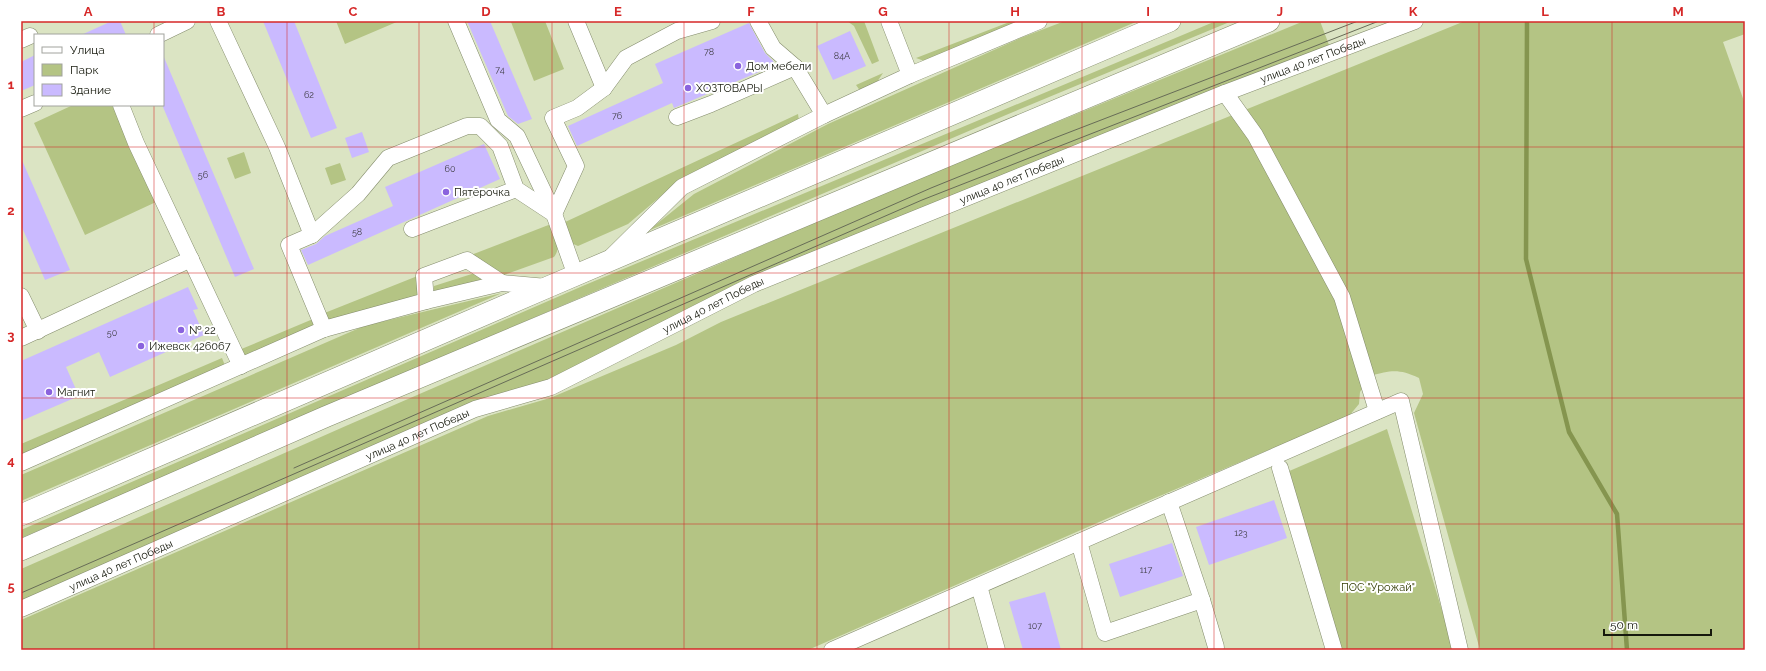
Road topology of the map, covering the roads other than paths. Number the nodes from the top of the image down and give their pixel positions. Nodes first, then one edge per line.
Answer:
1 (187, 21) edge
2 (218, 21) edge
3 (456, 21) edge
4 (576, 21) edge
5 (712, 21) edge
6 (758, 21) edge
7 (889, 21) edge
8 (1039, 21) edge
9 (1170, 21) edge
10 (1269, 21) edge
11 (1415, 21) edge
12 (160, 34) edge
13 (795, 67) junction
14 (910, 75) junction
15 (604, 88) junction
16 (1226, 93) junction
17 (34, 103) edge
18 (121, 106) edge
19 (21, 109) edge
20 (824, 115) junction
21 (677, 118) dead end
22 (516, 189) junction
23 (554, 214) junction
24 (412, 229) dead end
25 (312, 235) junction
26 (190, 259) junction
27 (606, 263) junction
28 (576, 276) junction
29 (502, 283) junction
30 (548, 287) junction
31 (21, 296) edge
32 (426, 301) junction
33 (324, 329) junction
34 (38, 331) junction
35 (21, 338) edge
36 (240, 366) junction
37 (1377, 411) junction
38 (21, 464) edge
39 (1280, 468) dead end
40 (1170, 502) junction
41 (21, 515) edge
42 (1079, 542) junction
43 (21, 550) edge
44 (979, 586) junction
45 (1202, 600) junction
46 (21, 609) edge
47 (1216, 647) dead end
48 (832, 650) edge
49 (997, 650) edge
50 (1334, 650) edge
51 (1460, 650) edge

1 - 12 street
2 - 25 street
3 - 23 street
4 - 15 street
5 - 15 street
6 - 13 street
7 - 14 street
8 - 14 street
9 - 27 main road
10 - 43 main road
11 - 16 street, улица 40 лет Победы
13 - 20 street
13 - 21 street
14 - 20 street
15 - 23 street
16 - 37 street
16 - 46 street, улица 40 лет Победы
17 - 19 street
18 - 26 street
20 - 27 street
22 - 23 street
22 - 24 street
22 - 25 street
23 - 28 street
25 - 33 street
26 - 34 street
26 - 36 street
27 - 28 main road
28 - 30 main road
29 - 30 street
29 - 32 street
29 - 32 street
30 - 41 main road
31 - 34 street
32 - 33 street
33 - 36 street
34 - 35 street
36 - 38 street
37 - 40 street
37 - 51 street
39 - 50 street
40 - 42 street
40 - 45 street
42 - 44 street
42 - 45 street
44 - 48 street
44 - 49 street
45 - 47 street

